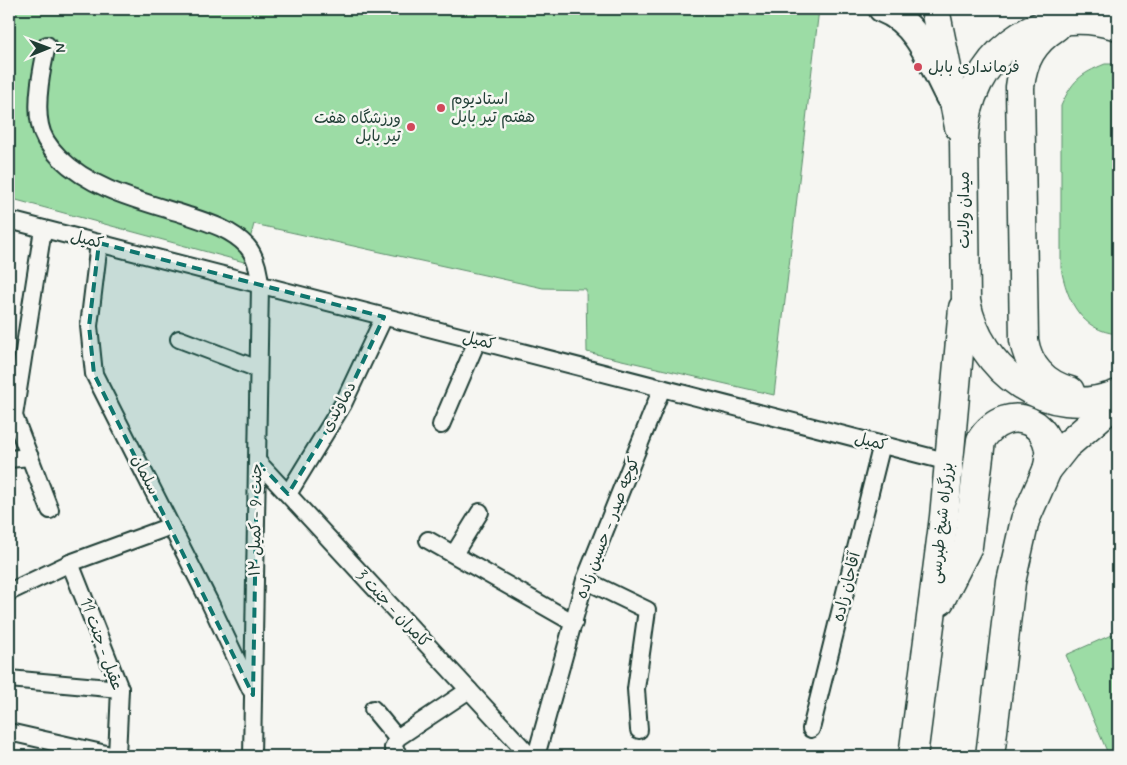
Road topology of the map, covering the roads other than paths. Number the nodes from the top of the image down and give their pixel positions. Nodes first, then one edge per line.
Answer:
1 (882, 9) edge
2 (935, 9) edge
3 (1082, 14) edge
4 (1115, 25) edge
5 (47, 45) dead end
6 (955, 108) junction
7 (964, 151) junction
8 (9, 220) edge
9 (43, 229) junction
10 (99, 243) junction
11 (260, 285) junction
12 (965, 289) junction
13 (384, 316) junction
14 (179, 340) dead end
15 (477, 340) junction
16 (15, 369) edge
17 (258, 369) junction
18 (662, 388) junction
19 (1118, 394) edge
20 (1118, 401) edge
21 (441, 425) dead end
22 (882, 444) junction
23 (30, 457) junction
24 (9, 459) edge
25 (257, 461) junction
26 (949, 462) junction
27 (1047, 470) junction
28 (288, 494) junction
29 (50, 510) dead end
30 (480, 512) dead end
31 (171, 526) junction
32 (428, 540) dead end
33 (454, 554) junction
34 (70, 564) junction
35 (585, 580) junction
36 (9, 592) edge
37 (931, 620) junction
38 (574, 623) junction
39 (9, 679) edge
40 (120, 689) junction
41 (469, 690) junction
42 (253, 695) junction
43 (373, 709) dead end
44 (811, 728) dead end
45 (639, 730) dead end
46 (9, 732) edge
47 (397, 738) junction
48 (116, 756) edge
49 (252, 756) edge
50 (400, 756) edge
51 (530, 756) edge
52 (536, 756) edge
53 (913, 756) edge
54 (990, 756) edge

1 - 6 main road
2 - 6 highway
3 - 4 highway, میدان ولایت
3 - 7 highway, میدان ولایت
3 - 19 highway
5 - 11 street, جنت 9 - کمیل ۱۲
6 - 7 highway
7 - 12 highway, میدان ولایت
8 - 9 street, کمیل
9 - 10 street, کمیل
9 - 16 street
10 - 11 street, کمیل
10 - 31 street, سلمان
11 - 13 street, کمیل
11 - 17 street, جنت 9 - کمیل ۱۲
12 - 19 highway, میدان ولایت
12 - 26 highway, بزرگراه شیخ طبرسی
13 - 15 street, کمیل
13 - 28 street, دماوندی
14 - 17 street
15 - 18 street, کمیل
15 - 21 street
16 - 23 street
17 - 25 street, جنت 9 - کمیل ۱۲
18 - 22 street, کمیل
18 - 35 street, کوچه صدر - حسین زاده
20 - 27 highway
22 - 26 street, کمیل
22 - 44 street, آقاجان زاده
23 - 24 street
23 - 29 street
25 - 28 street, کامران - جنت 3
25 - 42 street, جنت 9 - کمیل ۱۲
26 - 37 highway, بزرگراه شیخ طبرسی
27 - 37 highway
27 - 54 highway
28 - 41 street, کامران - جنت 3
30 - 33 street
31 - 34 street
31 - 42 street, سلمان
32 - 33 street
33 - 38 street
34 - 36 street
34 - 40 street, عقیل - جنت 11
35 - 38 street, کوچه صدر - حسین زاده
35 - 45 street
37 - 53 highway, بزرگراه شیخ طبرسی
38 - 52 street, کوچه صدر - حسین زاده
39 - 40 street
40 - 48 street, عقیل - جنت 11
41 - 47 street
41 - 51 street, کامران - جنت 3
42 - 49 street, جنت 9 - کمیل ۱۲
43 - 47 street
46 - 48 street
47 - 50 street

